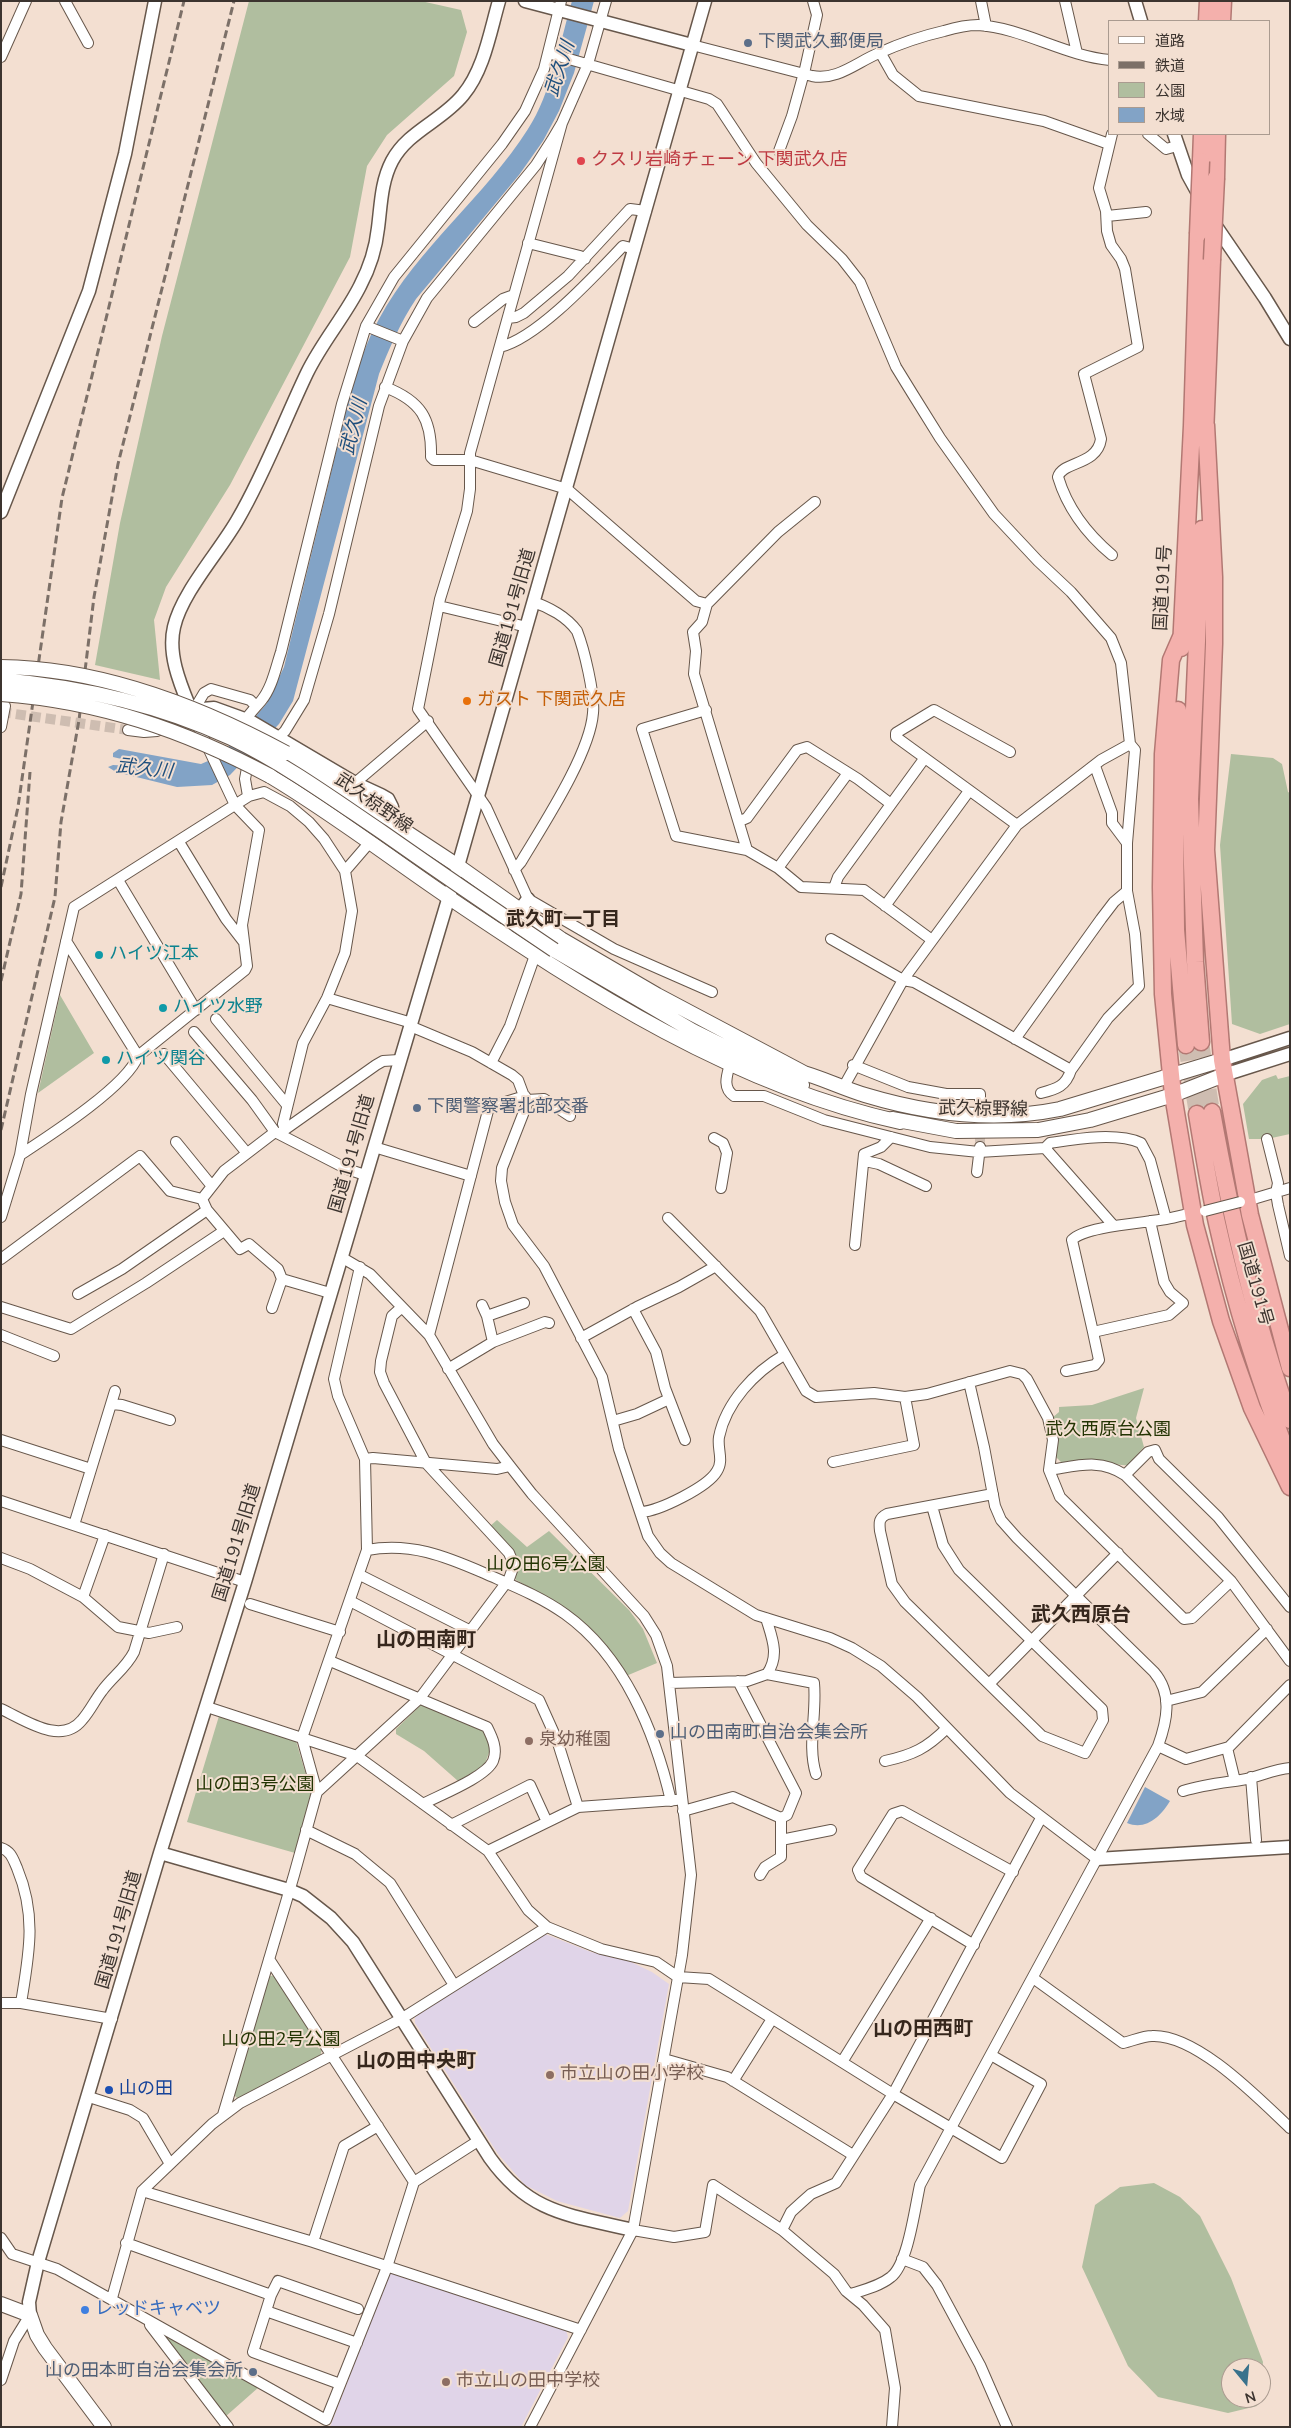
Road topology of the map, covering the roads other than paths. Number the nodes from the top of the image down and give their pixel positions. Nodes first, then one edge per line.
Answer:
1 (26, 1) edge
2 (65, 1) edge
3 (155, 1) edge
4 (499, 1) edge
5 (525, 1) edge
6 (606, 1) edge
7 (705, 1) edge
8 (813, 1) edge
9 (981, 1) edge
10 (1065, 1) edge
11 (1135, 1) edge
12 (1208, 1) edge
13 (1223, 1) edge
14 (561, 7) edge
15 (596, 20) junction
16 (1141, 20) edge
17 (1207, 20) edge
18 (1222, 20) edge
19 (986, 26) junction
20 (88, 43) dead end
21 (692, 45) junction
22 (880, 52) junction
23 (550, 53) junction
24 (1077, 53) junction
25 (1, 57) edge
26 (1108, 60) edge
27 (586, 63) junction
28 (803, 73) junction
29 (680, 91) junction
30 (562, 123) junction
31 (1112, 135) edge
32 (1149, 135) edge
33 (1202, 135) edge
34 (1217, 135) edge
35 (1175, 140) edge
36 (1109, 144) junction
37 (778, 151) dead end
38 (646, 211) junction
39 (1146, 212) dead end
40 (1107, 216) junction
41 (528, 244) junction
42 (635, 249) junction
43 (585, 259) junction
44 (514, 295) junction
45 (508, 318) junction
46 (474, 322) dead end
47 (366, 326) junction
48 (1290, 339) edge
49 (403, 341) junction
50 (500, 347) junction
51 (385, 387) junction
52 (1206, 425) junction
53 (470, 460) junction
54 (567, 489) junction
55 (815, 502) dead end
56 (1, 512) edge
57 (1112, 555) dead end
58 (533, 602) junction
59 (707, 604) junction
60 (439, 606) junction
61 (527, 627) junction
62 (1181, 637) junction
63 (1, 666) edge
64 (1, 680) edge
65 (1, 694) edge
66 (1, 700) edge
67 (255, 705) junction
68 (706, 710) junction
69 (192, 713) junction
70 (248, 720) junction
71 (428, 721) junction
72 (1, 727) edge
73 (128, 730) tunnel mouth
74 (278, 736) junction
75 (1130, 744) junction
76 (1010, 752) dead end
77 (924, 759) junction
78 (1095, 766) junction
79 (848, 773) junction
80 (355, 783) junction
81 (970, 790) junction
82 (478, 794) junction
83 (248, 796) junction
84 (891, 804) junction
85 (235, 805) junction
86 (388, 819) junction
87 (740, 821) junction
88 (1017, 825) junction
89 (179, 842) junction
90 (370, 842) junction
91 (1127, 843) junction
92 (747, 850) junction
93 (392, 858) junction
94 (458, 866) junction
95 (778, 868) junction
96 (514, 870) junction
97 (345, 871) junction
98 (118, 880) junction
99 (834, 888) junction
100 (1127, 891) junction
101 (448, 897) junction
102 (524, 904) junction
103 (885, 906) junction
104 (502, 933) junction
105 (831, 939) dead end
106 (932, 940) junction
107 (66, 941) junction
108 (244, 941) junction
109 (533, 961) dead end
110 (903, 980) junction
111 (712, 992) dead end
112 (327, 998) junction
113 (196, 1010) junction
114 (216, 1019) dead end
115 (411, 1025) junction
116 (693, 1031) junction
117 (194, 1032) dead end
118 (1290, 1038) edge
119 (1015, 1040) junction
120 (164, 1054) dead end
121 (1290, 1054) edge
122 (138, 1056) junction
123 (399, 1060) junction
124 (491, 1063) junction
125 (730, 1064) junction
126 (853, 1066) junction
127 (1223, 1068) junction
128 (1070, 1070) junction
129 (804, 1073) junction
130 (1170, 1077) junction
131 (843, 1088) junction
132 (1041, 1092) dead end
133 (1173, 1095) junction
134 (526, 1098) junction
135 (980, 1102) dead end
136 (287, 1105) junction
137 (570, 1116) dead end
138 (900, 1122) junction
139 (280, 1132) junction
140 (891, 1137) junction
141 (714, 1138) dead end
142 (1267, 1139) dead end
143 (176, 1142) dead end
144 (374, 1147) junction
145 (1045, 1148) junction
146 (980, 1149) junction
147 (246, 1152) junction
148 (20, 1155) junction
149 (865, 1161) junction
150 (977, 1172) dead end
151 (365, 1175) junction
152 (471, 1176) junction
153 (211, 1185) junction
154 (926, 1186) dead end
155 (721, 1188) dead end
156 (1290, 1188) edge
157 (1276, 1193) junction
158 (202, 1199) junction
159 (1244, 1202) junction
160 (207, 1210) junction
161 (1199, 1212) junction
162 (1, 1217) edge
163 (668, 1218) dead end
164 (1166, 1219) junction
165 (1150, 1221) junction
166 (1113, 1225) junction
167 (224, 1231) junction
168 (855, 1245) dead end
169 (1290, 1256) edge
170 (341, 1257) junction
171 (1, 1260) edge
172 (716, 1266) junction
173 (360, 1267) junction
174 (282, 1279) junction
175 (330, 1293) junction
176 (78, 1294) dead end
177 (524, 1303) dead end
178 (482, 1305) dead end
179 (1, 1307) edge
180 (402, 1307) junction
181 (272, 1308) dead end
182 (633, 1309) junction
183 (487, 1316) junction
184 (549, 1323) dead end
185 (1093, 1332) junction
186 (1, 1335) edge
187 (429, 1335) junction
188 (581, 1338) junction
189 (493, 1342) junction
190 (784, 1355) junction
191 (54, 1356) dead end
192 (1290, 1368) edge
193 (448, 1369) junction
194 (1066, 1371) dead end
195 (969, 1382) junction
196 (115, 1391) dead end
197 (905, 1397) junction
198 (669, 1399) junction
199 (112, 1404) junction
200 (170, 1420) dead end
201 (1290, 1420) edge
202 (613, 1421) junction
203 (1, 1440) edge
204 (685, 1440) dead end
205 (365, 1459) junction
206 (1290, 1461) edge
207 (426, 1462) junction
208 (833, 1462) dead end
209 (510, 1466) junction
210 (92, 1469) junction
211 (1049, 1470) junction
212 (1125, 1475) junction
213 (1290, 1487) edge
214 (993, 1494) junction
215 (1, 1501) edge
216 (932, 1506) junction
217 (641, 1512) junction
218 (74, 1525) junction
219 (105, 1535) junction
220 (367, 1550) junction
221 (1118, 1553) junction
222 (164, 1554) junction
223 (1, 1558) edge
224 (360, 1575) junction
225 (1231, 1581) junction
226 (245, 1582) junction
227 (505, 1583) junction
228 (1077, 1594) junction
229 (83, 1596) junction
230 (350, 1601) junction
231 (250, 1604) dead end
232 (1290, 1607) edge
233 (766, 1618) junction
234 (177, 1627) dead end
235 (1267, 1629) junction
236 (469, 1630) junction
237 (139, 1632) junction
238 (340, 1632) junction
239 (1032, 1640) junction
240 (453, 1654) junction
241 (330, 1661) junction
242 (1290, 1661) edge
243 (767, 1674) junction
244 (738, 1681) junction
245 (669, 1683) junction
246 (989, 1684) junction
247 (1290, 1685) edge
248 (420, 1698) junction
249 (1166, 1701) junction
250 (206, 1708) junction
251 (1, 1709) edge
252 (947, 1728) junction
253 (302, 1738) junction
254 (1158, 1746) junction
255 (1227, 1748) junction
256 (357, 1756) junction
257 (885, 1761) dead end
258 (1290, 1768) edge
259 (816, 1774) dead end
260 (1235, 1780) junction
261 (1252, 1781) junction
262 (1183, 1791) dead end
263 (317, 1792) junction
264 (682, 1799) junction
265 (671, 1801) junction
266 (423, 1804) junction
267 (578, 1807) junction
268 (684, 1811) junction
269 (781, 1818) junction
270 (1042, 1818) junction
271 (547, 1822) junction
272 (451, 1824) junction
273 (306, 1830) junction
274 (831, 1830) dead end
275 (781, 1840) junction
276 (1256, 1840) dead end
277 (1290, 1846) edge
278 (1, 1848) edge
279 (488, 1851) junction
280 (160, 1853) junction
281 (1097, 1859) junction
282 (1013, 1872) junction
283 (760, 1875) dead end
284 (289, 1890) junction
285 (931, 1918) junction
286 (547, 1927) junction
287 (974, 1946) junction
288 (269, 1959) junction
289 (678, 1977) junction
290 (1033, 1978) junction
291 (454, 1985) junction
292 (1, 2003) edge
293 (21, 2003) junction
294 (112, 2019) junction
295 (401, 2019) junction
296 (772, 2019) junction
297 (991, 2055) junction
298 (332, 2056) junction
299 (664, 2059) junction
300 (842, 2062) junction
301 (733, 2081) junction
302 (893, 2094) junction
303 (89, 2097) junction
304 (223, 2115) junction
305 (378, 2126) junction
306 (951, 2127) junction
307 (1290, 2128) edge
308 (478, 2140) junction
309 (853, 2155) junction
310 (170, 2164) junction
311 (414, 2182) junction
312 (142, 2191) junction
313 (633, 2230) junction
314 (782, 2230) junction
315 (1, 2238) edge
316 (313, 2242) junction
317 (126, 2243) junction
318 (902, 2260) junction
319 (38, 2262) junction
320 (386, 2267) junction
321 (851, 2294) junction
322 (271, 2295) junction
323 (112, 2298) junction
324 (1, 2304) edge
325 (358, 2309) dead end
326 (266, 2311) junction
327 (30, 2315) junction
328 (146, 2320) junction
329 (581, 2330) junction
330 (357, 2343) junction
331 (1, 2380) edge
332 (340, 2384) junction
333 (325, 2424) edge
334 (104, 2427) edge
335 (228, 2427) edge
336 (530, 2427) edge
337 (892, 2427) edge
338 (1007, 2427) edge

1 - 25 street
2 - 20 street
3 - 56 street
4 - 69 street
5 - 14 street
6 - 15 street
7 - 21 street, 国道191号旧道
8 - 28 street
9 - 19 street
10 - 24 street
11 - 16 street
12 - 17 highway
13 - 18 highway
14 - 15 street
14 - 23 street
15 - 21 street
15 - 27 street
19 - 22 street
19 - 24 street
21 - 28 street
21 - 29 street, 国道191号旧道
22 - 28 street
22 - 36 street
23 - 27 street
23 - 47 street
24 - 26 street
27 - 29 street
27 - 30 street
28 - 37 street
29 - 38 street, 国道191号旧道
29 - 75 street
30 - 41 street
30 - 49 street
31 - 36 street
32 - 35 street
33 - 62 highway, 国道191号, bridge
34 - 52 highway, 国道191号, bridge
35 - 48 street
36 - 40 street
38 - 42 street, 国道191号旧道
38 - 43 street
39 - 40 street
40 - 57 street
41 - 43 street
41 - 44 street
42 - 50 street
42 - 54 street, 国道191号旧道
43 - 45 street
44 - 45 street
44 - 46 street
45 - 50 street
47 - 49 street
47 - 67 street
49 - 51 street
50 - 53 street
51 - 53 street
51 - 74 street
52 - 62 highway, 国道191号
52 - 127 highway
53 - 54 street
53 - 60 street
54 - 58 street, 国道191号旧道
54 - 59 street
55 - 59 street
58 - 61 street, 国道191号旧道
58 - 96 street
59 - 68 street
60 - 61 street
60 - 71 street
61 - 82 street, 国道191号旧道
62 - 130 highway
63 - 86 main road, bridge
64 - 116 main road, 武久椋野線, bridge
65 - 90 main road, bridge
66 - 72 street
67 - 69 street
67 - 70 street
68 - 87 street
68 - 92 street
69 - 70 street
69 - 73 street
69 - 85 street
70 - 74 street
71 - 80 street
71 - 82 street
74 - 80 street
74 - 83 street
75 - 78 street
75 - 91 street
76 - 77 street
77 - 81 street
77 - 84 street
78 - 88 street
78 - 91 street
79 - 84 street
79 - 87 street
79 - 95 street
80 - 86 street
81 - 88 street
81 - 103 street
82 - 94 street, 国道191号旧道
82 - 96 street
83 - 85 street
83 - 97 street
84 - 99 street
85 - 89 street
85 - 108 street
86 - 93 street
86 - 94 main road
87 - 92 street
88 - 106 street
89 - 98 street
89 - 108 street
90 - 93 main road
90 - 97 street
91 - 100 street
92 - 95 street
93 - 101 main road
94 - 101 street, 国道191号旧道
94 - 102 main road
95 - 99 street
96 - 102 street
97 - 112 street
98 - 107 street
98 - 113 street
99 - 103 street
100 - 119 street
100 - 128 street
101 - 104 main road
101 - 115 street, 国道191号旧道
102 - 104 street
102 - 111 street
102 - 129 main road
103 - 106 street
104 - 125 main road
105 - 110 street
106 - 110 street
107 - 122 street
107 - 148 street
108 - 113 street
109 - 124 street
110 - 119 street
110 - 126 street
112 - 115 street
112 - 136 street
113 - 122 street
114 - 136 street
115 - 123 street, 国道191号旧道
115 - 124 street
116 - 129 main road, 武久椋野線
116 - 138 main road, 武久椋野線
117 - 139 street
118 - 127 street
119 - 128 street
120 - 147 street
121 - 127 street
122 - 148 street
123 - 139 street
123 - 144 street, 国道191号旧道
124 - 134 street
125 - 138 main road
125 - 140 street
126 - 131 street
126 - 135 street
127 - 130 main road, 武久椋野線
127 - 133 main road, 武久椋野線
127 - 159 highway
128 - 132 street
129 - 131 main road, 武久椋野線
130 - 131 main road, 武久椋野線
130 - 133 highway
133 - 138 main road, 武久椋野線
133 - 161 highway
134 - 137 street
134 - 152 street
134 - 188 street
136 - 139 street
139 - 147 street
139 - 151 street
140 - 146 street
140 - 149 street
141 - 155 street
142 - 157 street
143 - 153 street
144 - 151 street, 国道191号旧道
144 - 152 street
145 - 146 street
145 - 164 street
145 - 166 street
146 - 150 street
147 - 153 street
148 - 162 street
149 - 154 street
149 - 168 street
151 - 170 street, 国道191号旧道
152 - 187 street
153 - 158 street
156 - 157 street
157 - 159 street
157 - 169 street
158 - 160 street
158 - 171 street
159 - 161 street, bridge
159 - 192 highway
160 - 167 street
160 - 176 street
161 - 164 street
161 - 213 highway
163 - 172 street
164 - 165 street
165 - 166 street
165 - 185 street
166 - 185 street
167 - 174 street
167 - 179 street
170 - 173 street
170 - 175 street, 国道191号旧道
172 - 182 street
172 - 190 street
173 - 180 street
173 - 205 street
174 - 175 street
174 - 181 street
175 - 226 street, 国道191号旧道
177 - 183 street
178 - 183 street
180 - 187 street
180 - 207 street
182 - 188 street
182 - 198 street
183 - 189 street
184 - 189 street
185 - 194 street
186 - 191 street
187 - 193 street
188 - 202 street
189 - 193 street
190 - 197 street
190 - 217 street
193 - 209 street
195 - 197 street
195 - 211 street
195 - 214 street
196 - 199 street
197 - 208 street
198 - 202 street
198 - 204 street
199 - 200 street
199 - 210 street
201 - 206 highway, 国道191号
202 - 217 street
203 - 210 street
205 - 207 street
205 - 220 street
207 - 209 street
207 - 227 street
209 - 245 street
210 - 218 street
211 - 212 street
211 - 221 street
212 - 225 street
212 - 232 street
214 - 216 street
214 - 228 street
215 - 218 street
216 - 239 street
216 - 246 street
217 - 233 street
218 - 219 street
219 - 222 street
219 - 229 street
220 - 224 street
220 - 227 street
221 - 225 street
221 - 228 street
222 - 226 street
222 - 237 street
223 - 229 street
224 - 230 street
224 - 236 street
225 - 235 street
226 - 250 street, 国道191号旧道
227 - 236 street
227 - 265 street
228 - 239 street
228 - 249 street
229 - 237 street
230 - 238 street
230 - 240 street
231 - 238 street
233 - 243 street
233 - 252 street
234 - 237 street
235 - 242 street
235 - 249 street
236 - 240 street
237 - 251 street
238 - 241 street
239 - 246 street
239 - 246 street
240 - 248 street
240 - 267 street
241 - 248 street
241 - 253 street
243 - 244 street
243 - 259 street
244 - 245 street
244 - 269 street
245 - 264 street
247 - 255 street
248 - 256 street
248 - 266 street
249 - 254 street
250 - 253 street
250 - 280 street, 国道191号旧道
252 - 257 street
252 - 270 street
253 - 256 street
253 - 263 street
254 - 255 street
254 - 281 street
255 - 260 street
256 - 263 street
256 - 266 street
258 - 261 street
260 - 261 street
260 - 262 street
261 - 276 street
263 - 273 street
264 - 265 street
264 - 268 street
265 - 267 street
266 - 272 street
267 - 271 street
268 - 269 street
268 - 289 street
269 - 275 street
270 - 281 street
270 - 282 street
271 - 272 street
271 - 279 street
272 - 279 street
273 - 284 street
273 - 291 street
274 - 275 street
275 - 283 street
277 - 281 street
278 - 293 street
279 - 286 street
280 - 284 street
280 - 294 street, 国道191号旧道
281 - 290 street
282 - 285 street
282 - 287 street
284 - 288 street
284 - 295 street
285 - 287 street
285 - 300 street
286 - 289 street
286 - 291 street
287 - 302 street
288 - 298 street
288 - 304 street
289 - 296 street
289 - 299 street
290 - 297 street
290 - 307 street
291 - 295 street
292 - 293 street
293 - 294 street
294 - 303 street, 国道191号旧道
295 - 298 street
295 - 308 street
296 - 300 street
296 - 301 street
297 - 306 street
297 - 306 street
298 - 304 street
298 - 305 street
299 - 301 street
299 - 313 street
300 - 302 street
301 - 309 street
302 - 306 street
302 - 309 street
303 - 310 street
303 - 319 street, 国道191号旧道
304 - 310 street
305 - 311 street
305 - 316 street
306 - 318 street
308 - 311 street
308 - 313 street
309 - 314 street
310 - 312 street
311 - 320 street
312 - 316 street
312 - 317 street
313 - 314 street
313 - 329 street
314 - 321 street
315 - 319 street
316 - 320 street
317 - 322 street
317 - 323 street
318 - 321 street
318 - 338 street
319 - 323 street
319 - 327 street, 国道191号旧道
320 - 329 street
320 - 330 street
321 - 337 street
322 - 325 street
322 - 326 street
323 - 328 street
324 - 327 main road
326 - 330 street
326 - 332 street
327 - 331 street
327 - 334 main road
328 - 333 street
328 - 335 street
329 - 336 street
330 - 332 street
332 - 333 street

